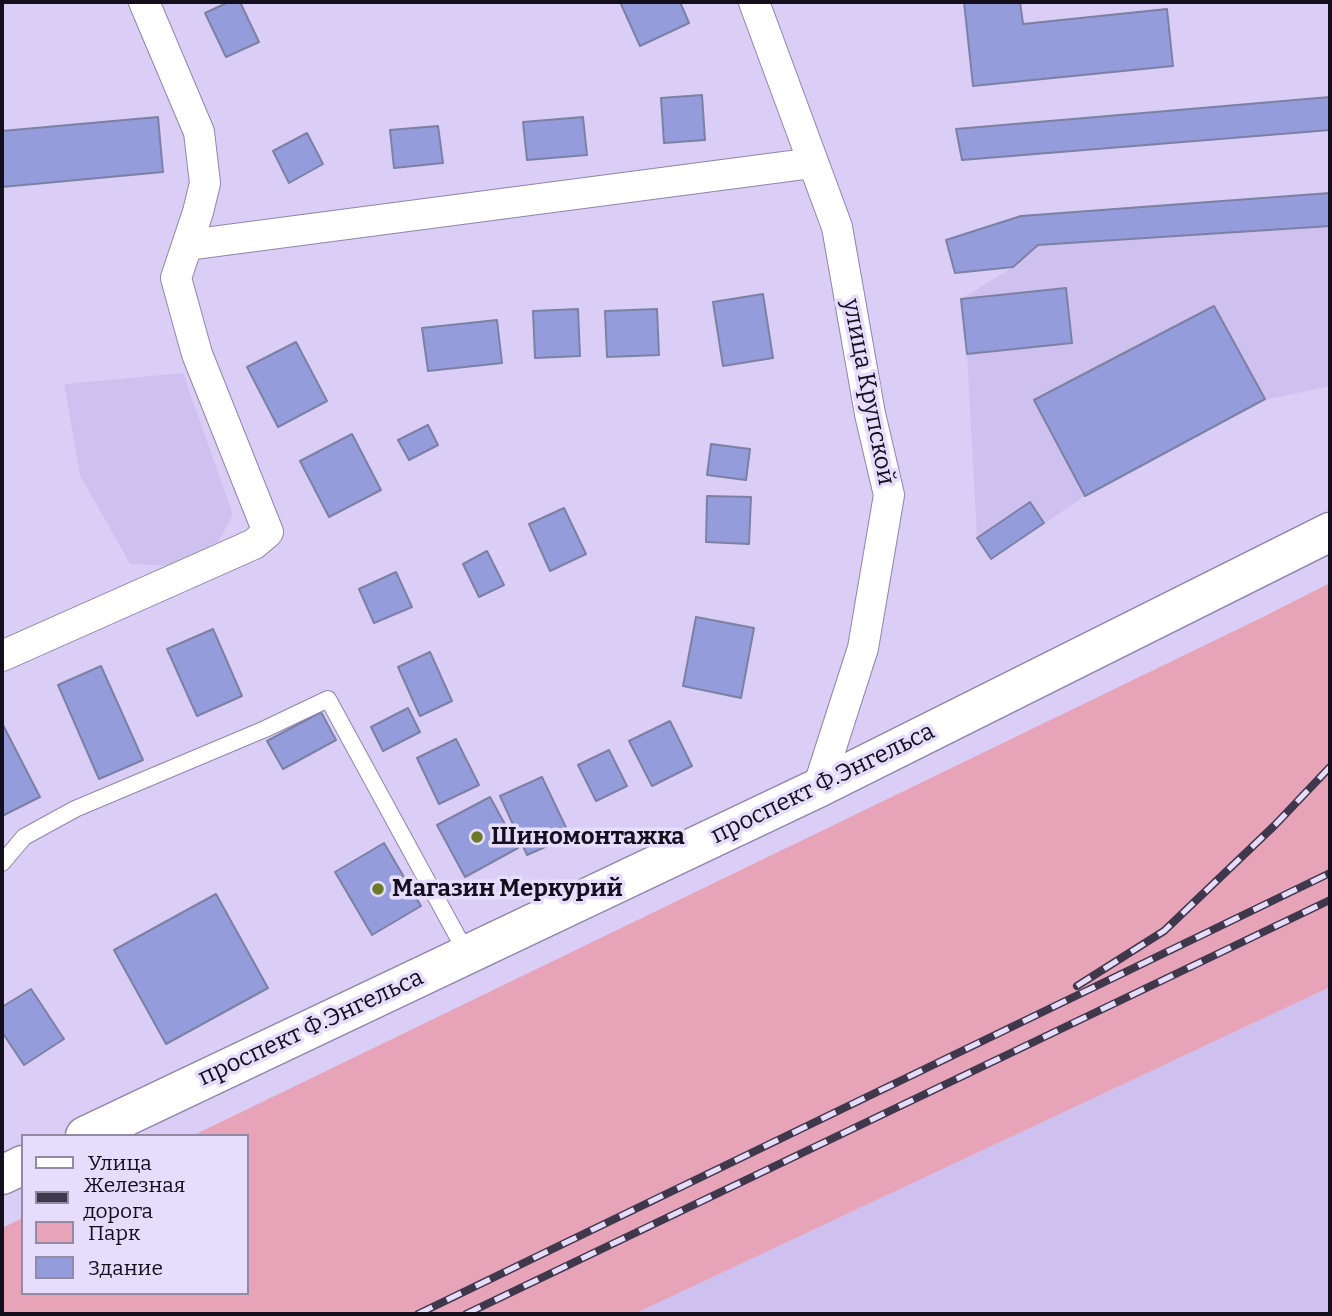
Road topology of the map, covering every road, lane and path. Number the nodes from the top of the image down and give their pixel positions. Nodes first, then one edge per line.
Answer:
1 (145, 2) edge
2 (754, 2) edge
3 (813, 163) junction
4 (188, 245) junction
5 (1330, 532) edge
6 (2, 656) edge
7 (818, 788) junction
8 (2, 863) edge
9 (467, 954) junction
10 (89, 1134) edge
11 (21, 1166) edge
12 (2, 1175) edge

1 - 4 street
2 - 3 street, улица Крупской
3 - 4 street
3 - 7 street, улица Крупской
4 - 6 street
5 - 7 street, проспект Ф.Энгельса
7 - 9 street, проспект Ф.Энгельса
8 - 9 lane
9 - 10 street, проспект Ф.Энгельса
11 - 12 street

